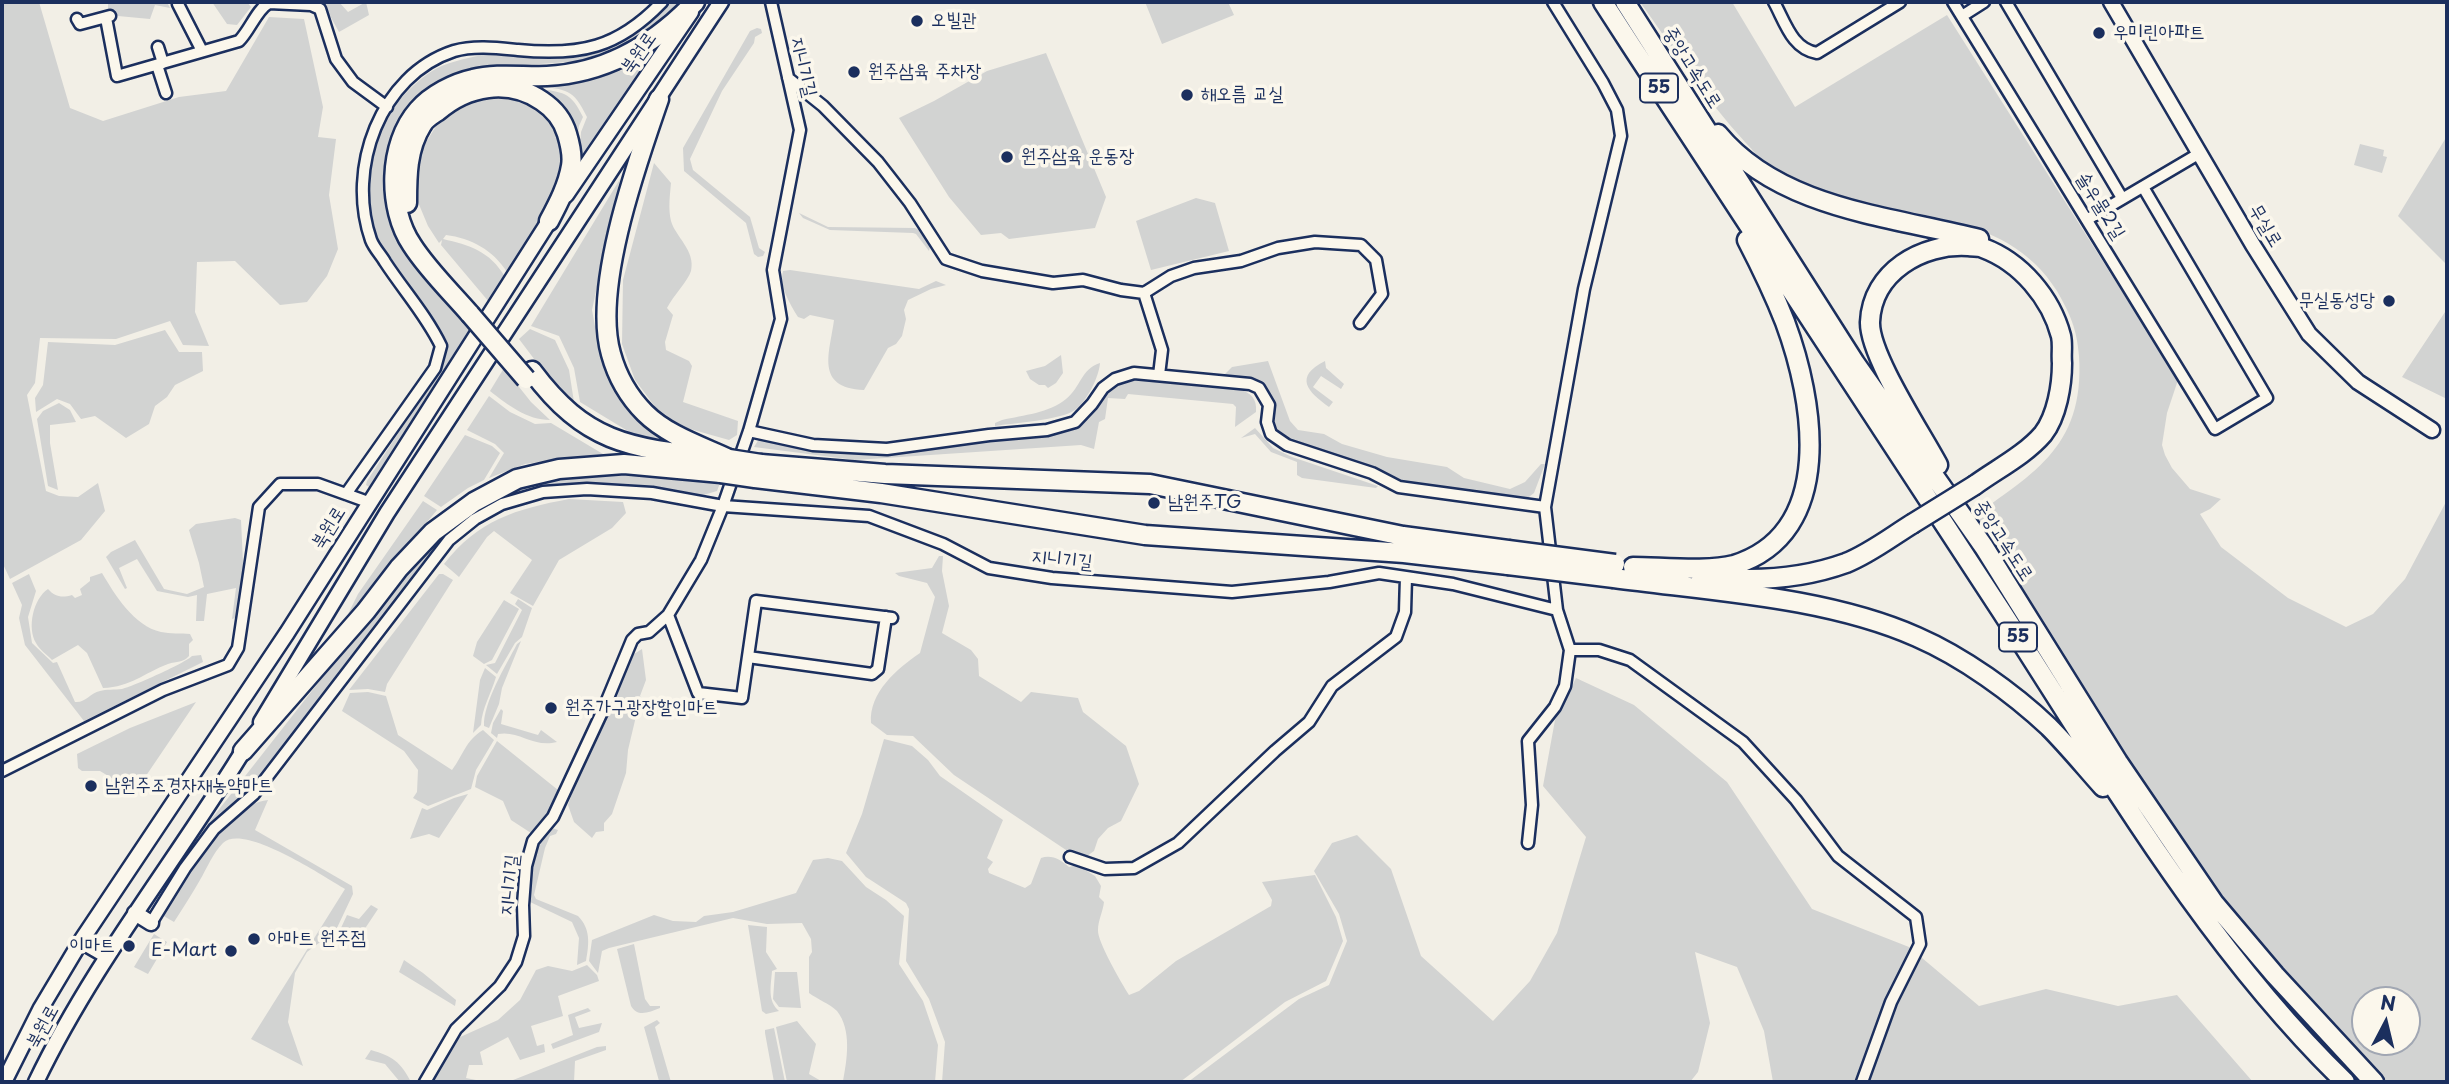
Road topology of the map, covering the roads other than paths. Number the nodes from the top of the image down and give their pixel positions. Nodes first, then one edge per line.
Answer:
1 (662, 2) edge
2 (697, 2) edge
3 (721, 2) edge
4 (771, 2) edge
5 (1553, 2) edge
6 (1603, 2) edge
7 (1625, 2) edge
8 (1775, 2) edge
9 (1900, 2) edge
10 (1953, 2) edge
11 (1984, 2) edge
12 (2006, 2) edge
13 (2111, 2) edge
14 (178, 4) dead end
15 (1962, 16) junction
16 (77, 19) dead end
17 (158, 47) dead end
18 (202, 51) junction
19 (160, 64) junction
20 (788, 78) junction
21 (1679, 85) junction
22 (166, 93) dead end
23 (659, 99) junction
24 (387, 107) junction
25 (2200, 153) junction
26 (1714, 174) junction
27 (2143, 187) junction
28 (2122, 198) junction
29 (2088, 219) junction
30 (549, 221) junction
31 (1144, 293) junction
32 (473, 310) junction
33 (1360, 323) dead end
34 (1158, 375) junction
35 (749, 430) junction
36 (2432, 430) dead end
37 (725, 466) junction
38 (758, 471) junction
39 (1977, 489) junction
40 (346, 494) junction
41 (368, 502) junction
42 (723, 506) junction
43 (1545, 506) junction
44 (387, 513) junction
45 (1916, 529) junction
46 (1984, 547) junction
47 (1508, 557) junction
48 (1621, 570) junction
49 (1406, 577) junction
50 (1733, 592) junction
51 (1557, 610) junction
52 (668, 615) junction
53 (1570, 650) junction
54 (748, 657) junction
55 (243, 751) junction
56 (2, 771) edge
57 (1528, 843) dead end
58 (2158, 850) junction
59 (1070, 857) dead end
60 (135, 913) junction
61 (151, 923) joint
62 (81, 941) junction
63 (107, 956) junction
64 (4, 1082) edge
65 (36, 1082) edge
66 (425, 1082) edge
67 (1862, 1082) edge
68 (2345, 1082) edge
69 (2374, 1082) edge

1 - 24 street
2 - 30 street, 북원로
2 - 32 highway
3 - 23 street, 북원로
4 - 20 street, 지니기길
5 - 43 street
6 - 26 highway, 중앙고속도로 / 55
7 - 21 highway, 중앙고속도로 / 55
8 - 9 street
10 - 15 street, 솔우물2길
11 - 15 street
12 - 28 street
13 - 25 street, 무실로
14 - 18 street
15 - 29 street, 솔우물2길
16 - 19 street
17 - 19 street
18 - 19 street
18 - 24 street
19 - 22 street
20 - 31 street
20 - 35 street, 지니기길
21 - 39 highway
21 - 46 highway, 중앙고속도로 / 55
23 - 37 highway
23 - 44 street, 북원로
24 - 40 street
25 - 27 street
25 - 36 street, 무실로
26 - 48 highway
26 - 58 highway, 중앙고속도로 / 55
27 - 28 street
27 - 29 street, 솔우물2길
28 - 29 street
30 - 32 highway
30 - 41 street, 북원로
31 - 33 street
31 - 34 street
32 - 37 highway
34 - 35 street
34 - 43 street
35 - 42 street, 지니기길
37 - 38 highway, bridge
37 - 55 highway
38 - 47 highway
38 - 47 highway
39 - 45 highway
39 - 46 highway
40 - 41 street
40 - 56 street
41 - 44 street
41 - 62 street, 북원로
42 - 49 street, 지니기길
42 - 52 street, 지니기길
42 - 61 street, 지니기길
43 - 51 street
44 - 55 street, 북원로
45 - 48 highway
45 - 50 highway
46 - 69 highway, 중앙고속도로 / 55
47 - 48 highway, bridge
48 - 50 highway
49 - 51 street, 지니기길
49 - 59 street
50 - 58 highway
51 - 53 street
52 - 54 street
52 - 66 street, 지니기길
53 - 57 street
53 - 67 street
54 - 54 street
55 - 60 street, 북원로
58 - 68 highway, 중앙고속도로 / 55
60 - 61 street
60 - 63 street, 북원로
62 - 63 street
62 - 64 street, 북원로
63 - 65 street, 북원로

